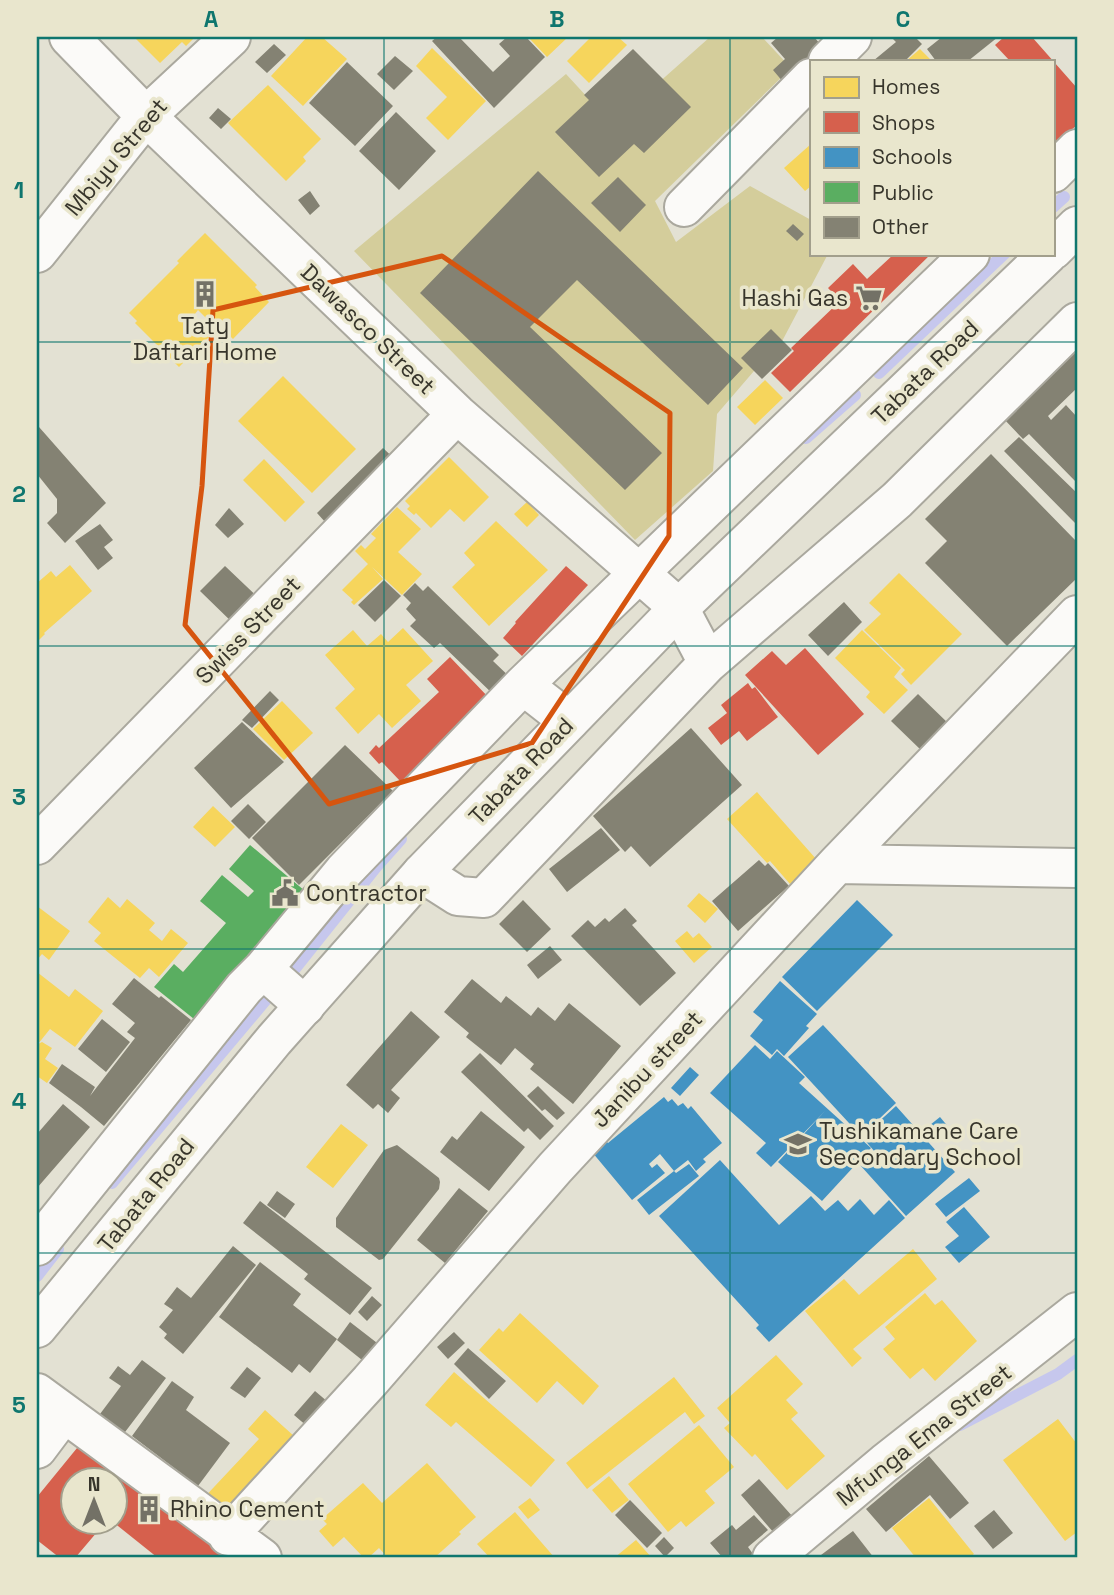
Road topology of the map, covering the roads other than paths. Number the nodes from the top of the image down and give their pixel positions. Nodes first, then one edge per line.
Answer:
1 (69, 37) edge
2 (231, 37) edge
3 (852, 37) edge
4 (829, 60) edge
5 (810, 79) edge
6 (146, 116) junction
7 (684, 206) dead end
8 (1077, 226) edge
9 (1054, 249) edge
10 (37, 253) edge
11 (968, 256) edge
12 (1046, 256) edge
13 (1077, 322) edge
14 (851, 369) junction
15 (887, 408) junction
16 (457, 414) junction
17 (639, 573) junction
18 (679, 608) junction
19 (1077, 615) edge
20 (708, 663) junction
21 (523, 685) junction
22 (569, 721) junction
23 (37, 845) edge
24 (837, 864) junction
25 (1077, 868) edge
26 (422, 873) junction
27 (263, 969) junction
28 (304, 1006) junction
29 (37, 1247) edge
30 (1077, 1312) edge
31 (37, 1328) edge
32 (50, 1403) edge
33 (37, 1449) edge
34 (228, 1535) junction
35 (262, 1558) edge
36 (772, 1558) edge

1 - 6 street, Dawasco Street
2 - 6 street, Mbiyu Street
3 - 4 street
5 - 7 street
6 - 10 street, Mbiyu Street
6 - 16 street, Dawasco Street
8 - 9 street
11 - 14 street
12 - 15 street, Tabata Road
13 - 20 street
14 - 15 street
14 - 17 street
15 - 18 street, Tabata Road
16 - 17 street, Dawasco Street
16 - 23 street, Swiss Street
17 - 18 street, Dawasco Street
17 - 21 street
18 - 20 street
18 - 22 street, Tabata Road
19 - 24 street, Janibu street
20 - 26 street
21 - 22 street
21 - 27 street
22 - 26 street, Tabata Road
24 - 25 street
24 - 34 street, Janibu street
26 - 28 street, Tabata Road
27 - 28 street
27 - 29 street
28 - 31 street, Tabata Road
30 - 36 street, Mfunga Ema Street
32 - 33 street
32 - 34 street
34 - 35 street

